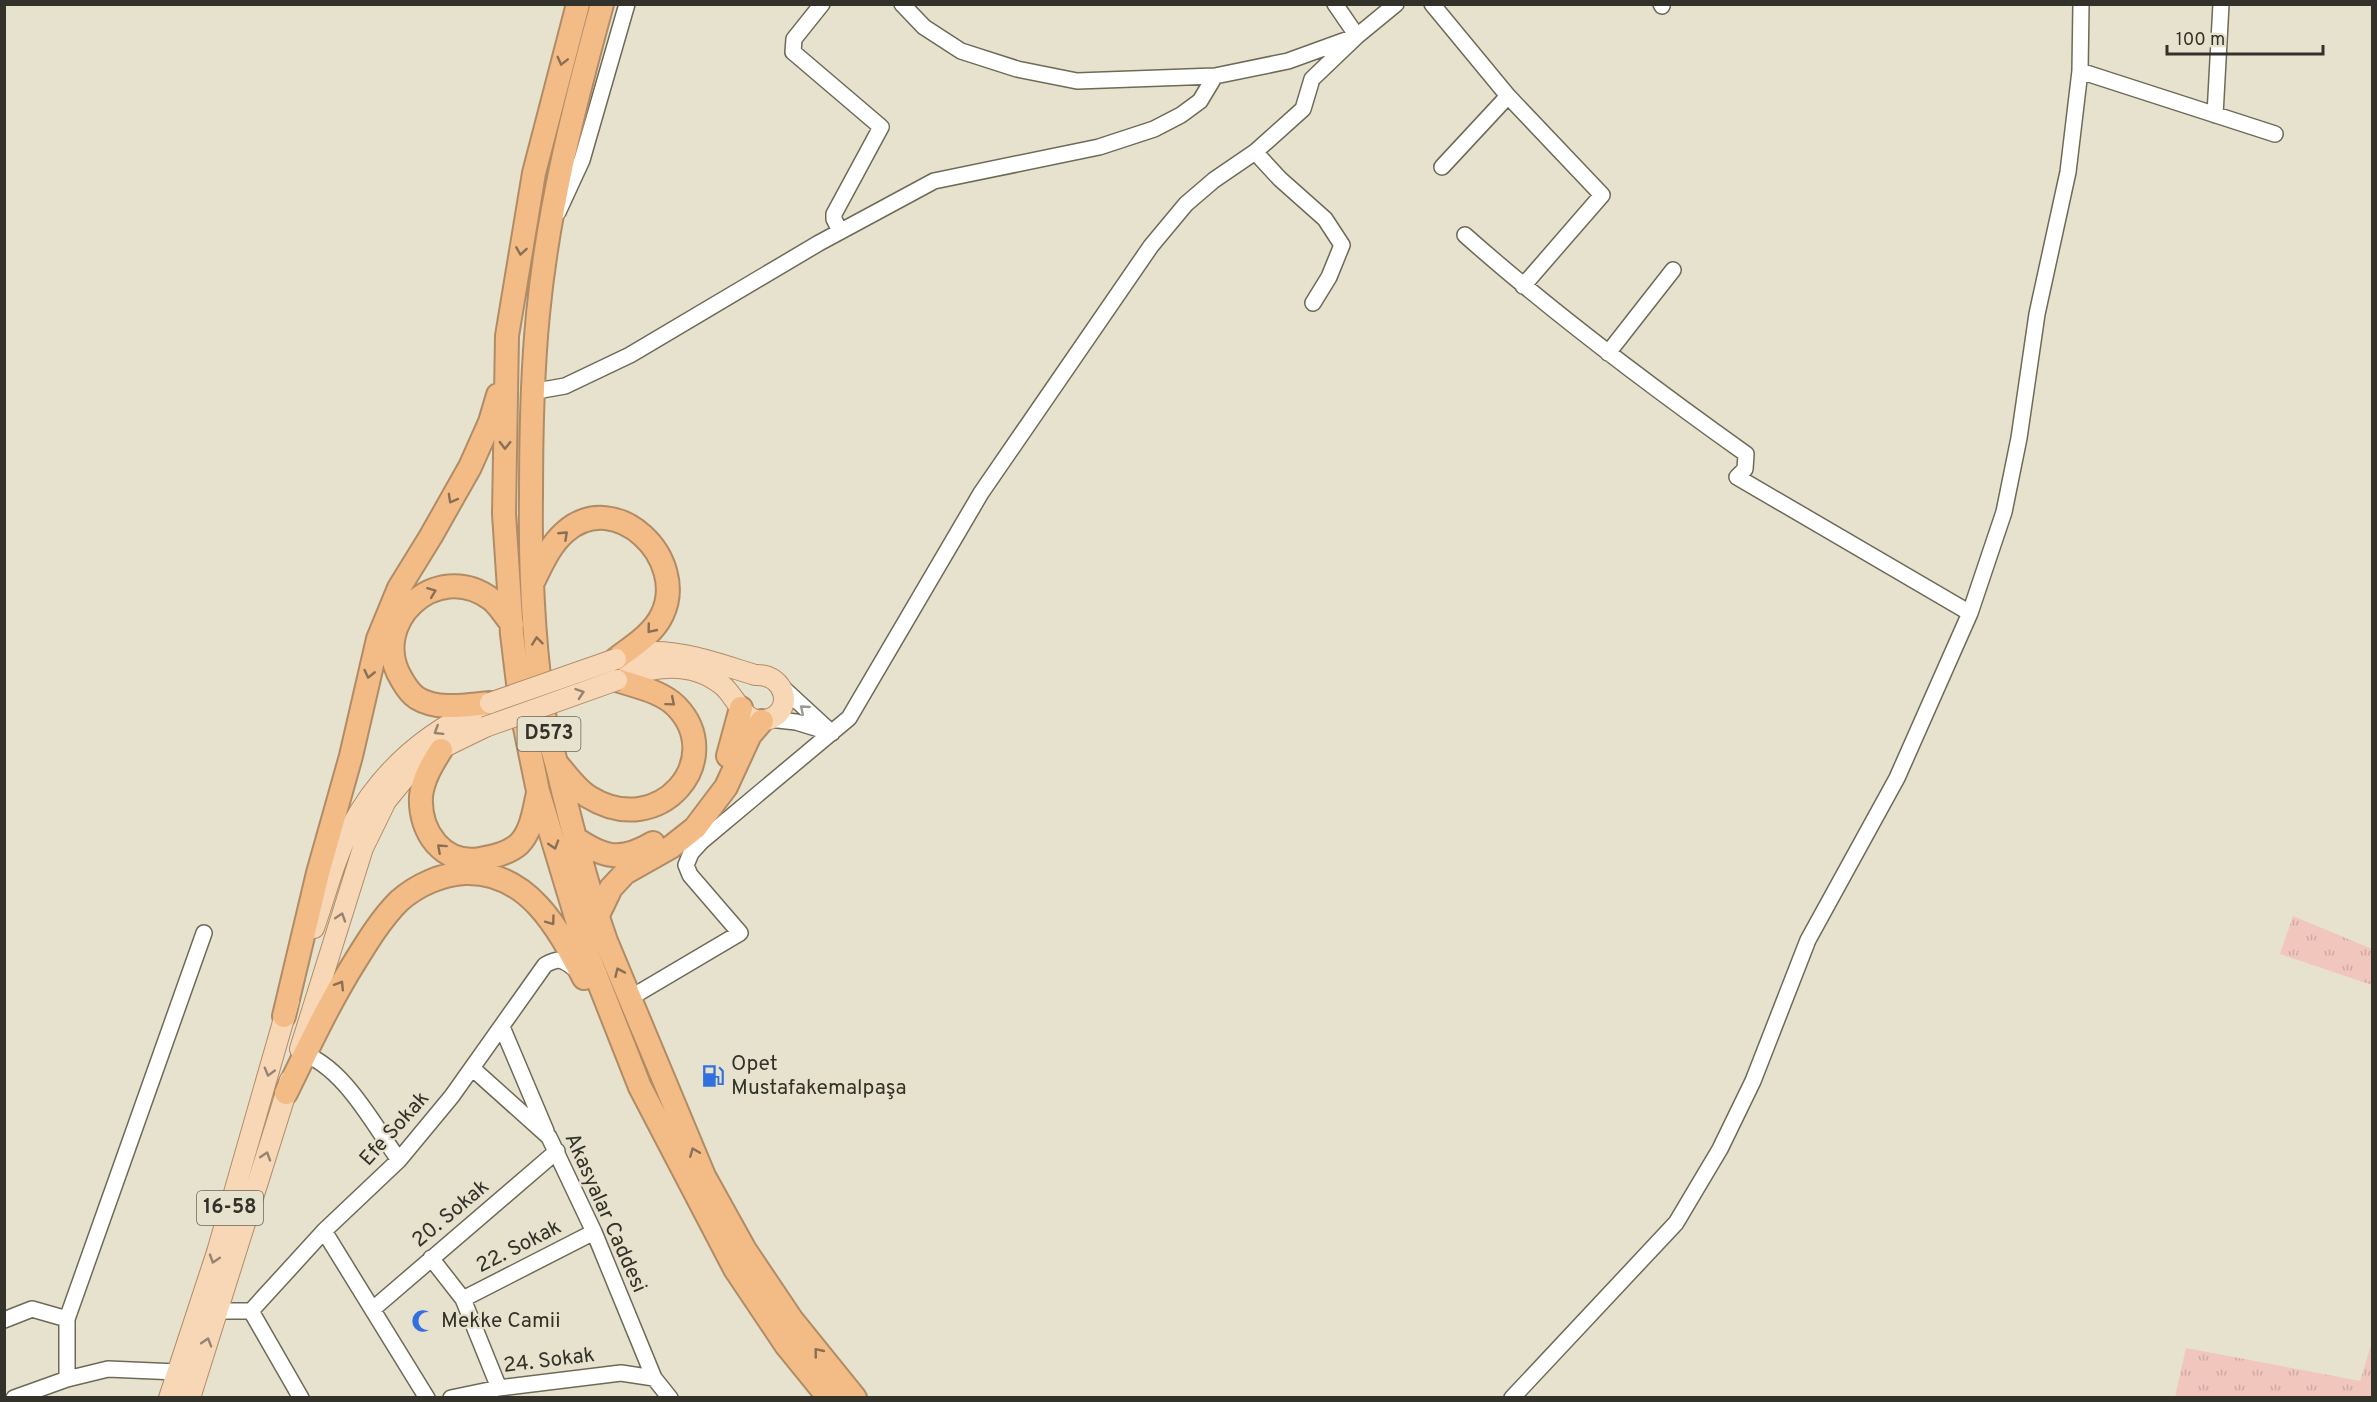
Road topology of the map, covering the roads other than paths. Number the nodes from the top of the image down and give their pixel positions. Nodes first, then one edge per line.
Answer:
1 (578, 4) edge
2 (602, 4) edge
3 (627, 4) edge
4 (822, 4) edge
5 (1335, 4) edge
6 (1396, 4) edge
7 (1432, 4) edge
8 (2081, 4) edge
9 (2221, 4) edge
10 (905, 6) edge
11 (1358, 36) junction
12 (2080, 71) junction
13 (1215, 76) junction
14 (1508, 96) junction
15 (2215, 114) junction
16 (2275, 134) dead end
17 (1256, 152) junction
18 (1442, 167) dead end
19 (551, 227) junction
20 (840, 231) junction
21 (1465, 235) dead end
22 (1673, 270) dead end
23 (1523, 286) junction
24 (1314, 303) dead end
25 (1608, 353) junction
26 (507, 368) junction
27 (531, 392) junction
28 (532, 583) junction
29 (1970, 613) junction
30 (512, 624) junction
31 (617, 670) junction
32 (755, 675) junction
33 (782, 687) junction
34 (490, 703) junction
35 (740, 707) junction
36 (766, 720) junction
37 (832, 733) junction
38 (441, 750) junction
39 (556, 763) junction
40 (538, 791) junction
41 (574, 838) junction
42 (597, 917) junction
43 (204, 933) dead end
44 (582, 974) junction
45 (630, 998) junction
46 (284, 1016) junction
47 (502, 1027) junction
48 (302, 1053) junction
49 (472, 1068) junction
50 (640, 1087) junction
51 (286, 1093) joint
52 (549, 1137) junction
53 (557, 1151) junction
54 (399, 1160) junction
55 (324, 1231) junction
56 (594, 1232) junction
57 (432, 1258) junction
58 (463, 1299) junction
59 (373, 1309) junction
60 (217, 1311) junction
61 (250, 1311) junction
62 (67, 1319) junction
63 (4, 1320) edge
64 (187, 1375) junction
65 (654, 1378) junction
66 (67, 1379) junction
67 (498, 1389) junction
68 (664, 1396) edge
69 (14, 1398) edge
70 (169, 1398) edge
71 (190, 1398) edge
72 (300, 1398) edge
73 (427, 1398) edge
74 (451, 1398) edge
75 (829, 1398) edge
76 (855, 1398) edge
77 (1512, 1398) edge

1 -> 26 highway, D573
2 - 19 highway, D573
3 - 19 street
4 - 20 street
5 - 11 street
6 - 11 street
7 - 14 street
8 - 12 street
9 - 15 street
10 - 13 street
11 - 13 street
11 - 17 street
12 - 15 street
12 - 29 street
13 - 20 street
14 - 18 street
14 - 23 street
15 - 16 street
17 - 24 street
17 - 37 street
19 - 27 highway, D573
20 - 27 street
21 - 23 street
22 - 25 street
23 - 25 street
25 - 29 street
26 -> 30 highway, D573
26 -> 46 highway
27 - 28 highway, D573
28 -> 31 highway
39 -> 28 highway, D573
29 - 77 street
34 -> 30 highway
30 - 40 highway, D573
31 - 32 main road
31 - 34 main road, bridge
31 - 35 main road
38 -> 31 main road, bridge
31 -> 39 highway
32 - 33 main road
32 - 35 main road
33 - 36 main road
37 -> 33 street
34 -> 46 main road
35 - 36 main road
35 - 41 highway
36 - 37 street
36 - 42 highway
37 - 45 street
40 -> 38 highway
48 -> 38 main road
39 - 41 highway, D573
40 -> 50 highway, D573
41 - 42 highway, D573
45 -> 42 highway, D573
43 - 62 street
44 - 47 street, Efe Sokak
48 -> 44 highway
44 - 50 highway
76 -> 45 highway, D573
46 -> 64 main road, 16-58
47 - 49 street, Efe Sokak
47 - 52 street
48 - 51 highway
48 - 54 street
49 - 52 street, Akasyalar Caddesi
49 - 54 street, Efe Sokak
50 - 75 highway, D573
60 -> 51 main road, 16-58
52 - 53 street, Akasyalar Caddesi
53 - 56 street, Akasyalar Caddesi
53 - 57 street, 20. Sokak
54 - 55 street, Efe Sokak
55 - 59 street
55 - 61 street, Efe Sokak
56 - 58 street, 22. Sokak
56 - 65 street, Akasyalar Caddesi
57 - 58 street
57 - 59 street, 20. Sokak
58 - 67 street
59 - 73 street
60 - 61 street
64 -> 60 main road, 16-58
61 - 72 street
62 - 63 street
62 - 66 street
64 - 66 street
64 - 70 main road, 16-58
64 - 71 main road, 16-58
65 - 67 street, 24. Sokak
65 - 68 street, Akasyalar Caddesi
66 - 69 street
67 - 74 street, 24. Sokak

